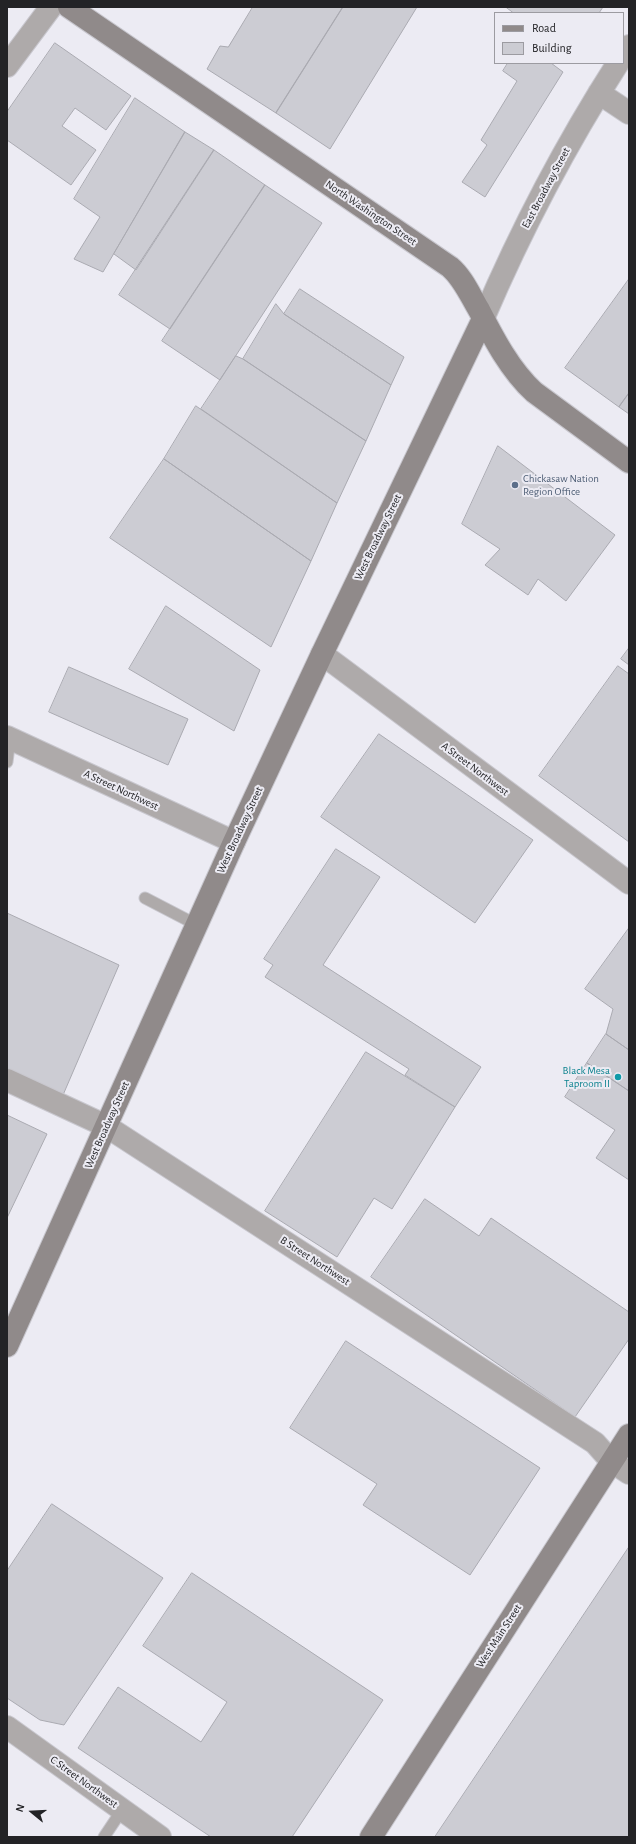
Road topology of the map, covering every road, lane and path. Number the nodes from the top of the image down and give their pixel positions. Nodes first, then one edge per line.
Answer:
1 (51, 7) edge
2 (69, 7) edge
3 (617, 64) edge
4 (7, 66) edge
5 (599, 93) junction
6 (629, 113) edge
7 (483, 319) junction
8 (629, 462) edge
9 (322, 654) junction
10 (8, 738) edge
11 (7, 762) edge
12 (234, 842) junction
13 (629, 883) edge
14 (145, 898) dead end
15 (197, 925) junction
16 (7, 1080) edge
17 (106, 1126) junction
18 (7, 1346) edge
19 (629, 1435) edge
20 (611, 1460) junction
21 (629, 1473) edge
22 (7, 1727) edge
23 (122, 1810) junction
24 (104, 1837) edge
25 (160, 1837) edge
26 (371, 1837) edge

1 - 4 street
2 - 7 main road, North Washington Street
3 - 5 street, East Broadway Street
5 - 6 street
5 - 7 street, East Broadway Street
7 - 8 main road, North Washington Street
7 - 9 main road, West Broadway Street
9 - 12 main road, West Broadway Street
9 - 13 street, A Street Northwest
10 - 11 lane
10 - 12 street, A Street Northwest
12 - 15 main road, West Broadway Street
14 - 15 lane
15 - 17 main road, West Broadway Street
16 - 17 street, B Street Northwest
17 - 18 main road, West Broadway Street
17 - 20 street, B Street Northwest
19 - 20 main road, West Main Street
20 - 21 street, B Street Northwest
20 - 26 main road, West Main Street
22 - 23 street, C Street Northwest
23 - 24 lane
23 - 25 street, C Street Northwest

